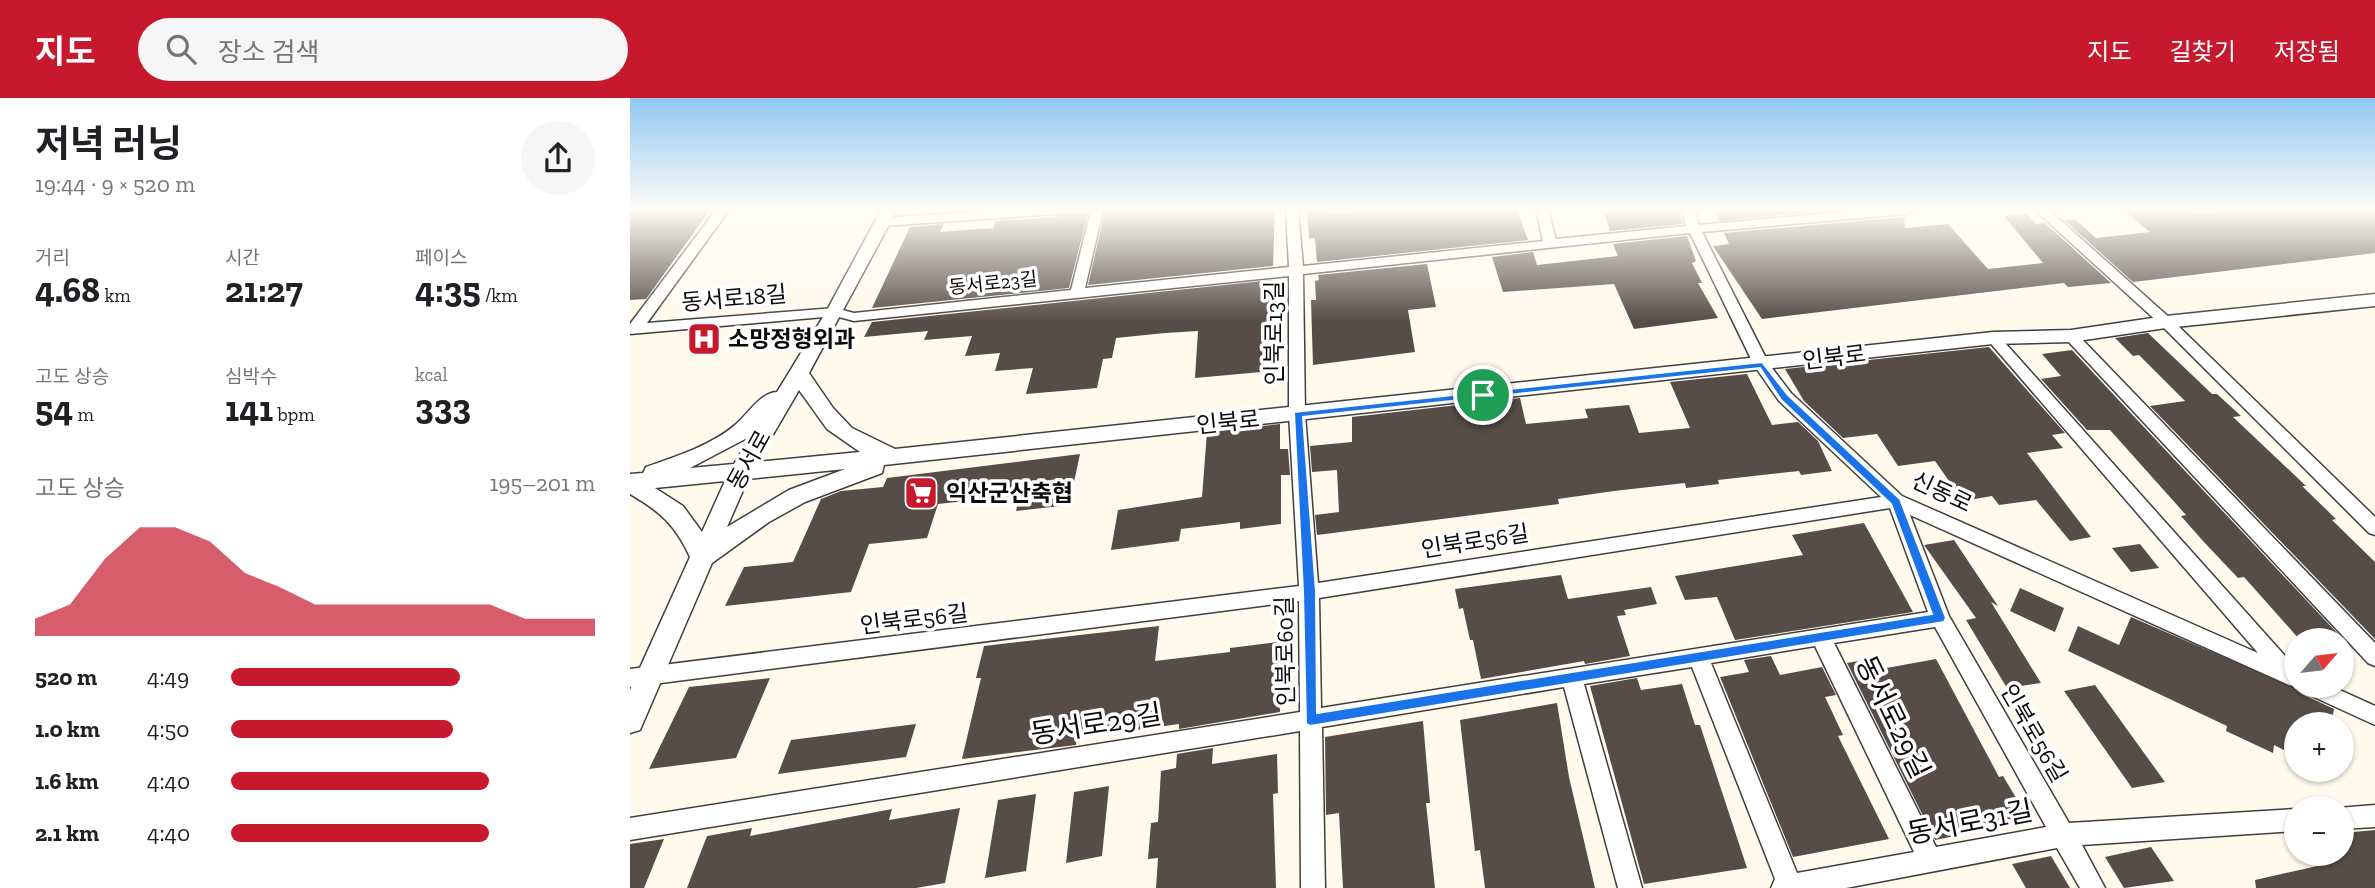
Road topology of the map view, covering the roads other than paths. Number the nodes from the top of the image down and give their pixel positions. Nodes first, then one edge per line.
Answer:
1 (695, 247) edge
2 (870, 247) edge
3 (1088, 247) edge
4 (1294, 247) edge
5 (1523, 247) edge
6 (1703, 247) edge
7 (2082, 247) edge
8 (1296, 271) junction
9 (1077, 294) junction
10 (2375, 300) edge
11 (835, 312) junction
12 (2166, 322) junction
13 (633, 328) edge
14 (2071, 336) junction
15 (1993, 338) junction
16 (1762, 365) junction
17 (800, 374) junction
18 (1297, 414) junction
19 (901, 456) junction
20 (739, 474) junction
21 (630, 482) edge
22 (1896, 502) junction
23 (2375, 528) edge
24 (702, 557) junction
25 (1309, 592) junction
26 (1940, 618) junction
27 (1821, 638) junction
28 (2375, 657) edge
29 (1699, 658) junction
30 (2284, 664) edge
31 (2284, 674) edge
32 (640, 678) edge
33 (1572, 678) junction
34 (2336, 698) edge
35 (2375, 716) edge
36 (1310, 720) junction
37 (630, 721) edge
38 (2375, 816) edge
39 (2354, 817) edge
40 (2284, 821) edge
41 (630, 829) edge
42 (2064, 835) junction
43 (1930, 860) junction
44 (1786, 887) edge
45 (1313, 888) edge
46 (1630, 888) edge
47 (2093, 888) edge

1 - 13 street, 동서로18길
2 - 11 street, 동서로
3 - 9 street
4 - 8 street, 인북로13길
5 - 8 street, 동서로23길
6 - 16 street, 신동로
7 - 12 street
8 - 9 street, 동서로23길
8 - 18 street, 인북로13길
9 - 11 street, 동서로23길
10 - 12 street, 인북로
11 - 13 street, 동서로18길
11 - 17 street, 동서로
12 - 14 street, 인북로
12 - 23 street
14 - 15 street, 인북로
14 - 28 street
15 - 16 street, 인북로
15 - 30 street
16 - 18 street, 인북로
16 - 22 street, 신동로
17 - 19 street
17 - 20 street, 동서로
17 - 21 street
18 - 19 street, 인북로
18 - 25 street, 인북로60길
19 - 20 street, 인북로
19 - 24 street
20 - 21 street, 인북로
20 - 24 street, 동서로
21 - 24 street
22 - 25 street, 인북로56길
22 - 26 street, 인북로56길
22 - 31 street, 신동로
24 - 32 street, 동서로
25 - 32 street, 인북로56길
25 - 36 street, 인북로60길
26 - 27 street, 동서로29길
26 - 42 street, 인북로56길
27 - 29 street, 동서로29길
27 - 43 street, 동서로29길
29 - 33 street, 동서로29길
29 - 44 street
32 - 37 street, 동서로
33 - 36 street, 동서로29길
33 - 46 street
34 - 35 street, 신동로
36 - 41 street, 동서로29길
36 - 45 street, 인북로60길
38 - 39 street
40 - 42 street, 동서로31길
42 - 43 street, 동서로31길
42 - 47 street, 인북로56길
43 - 44 street, 동서로31길

